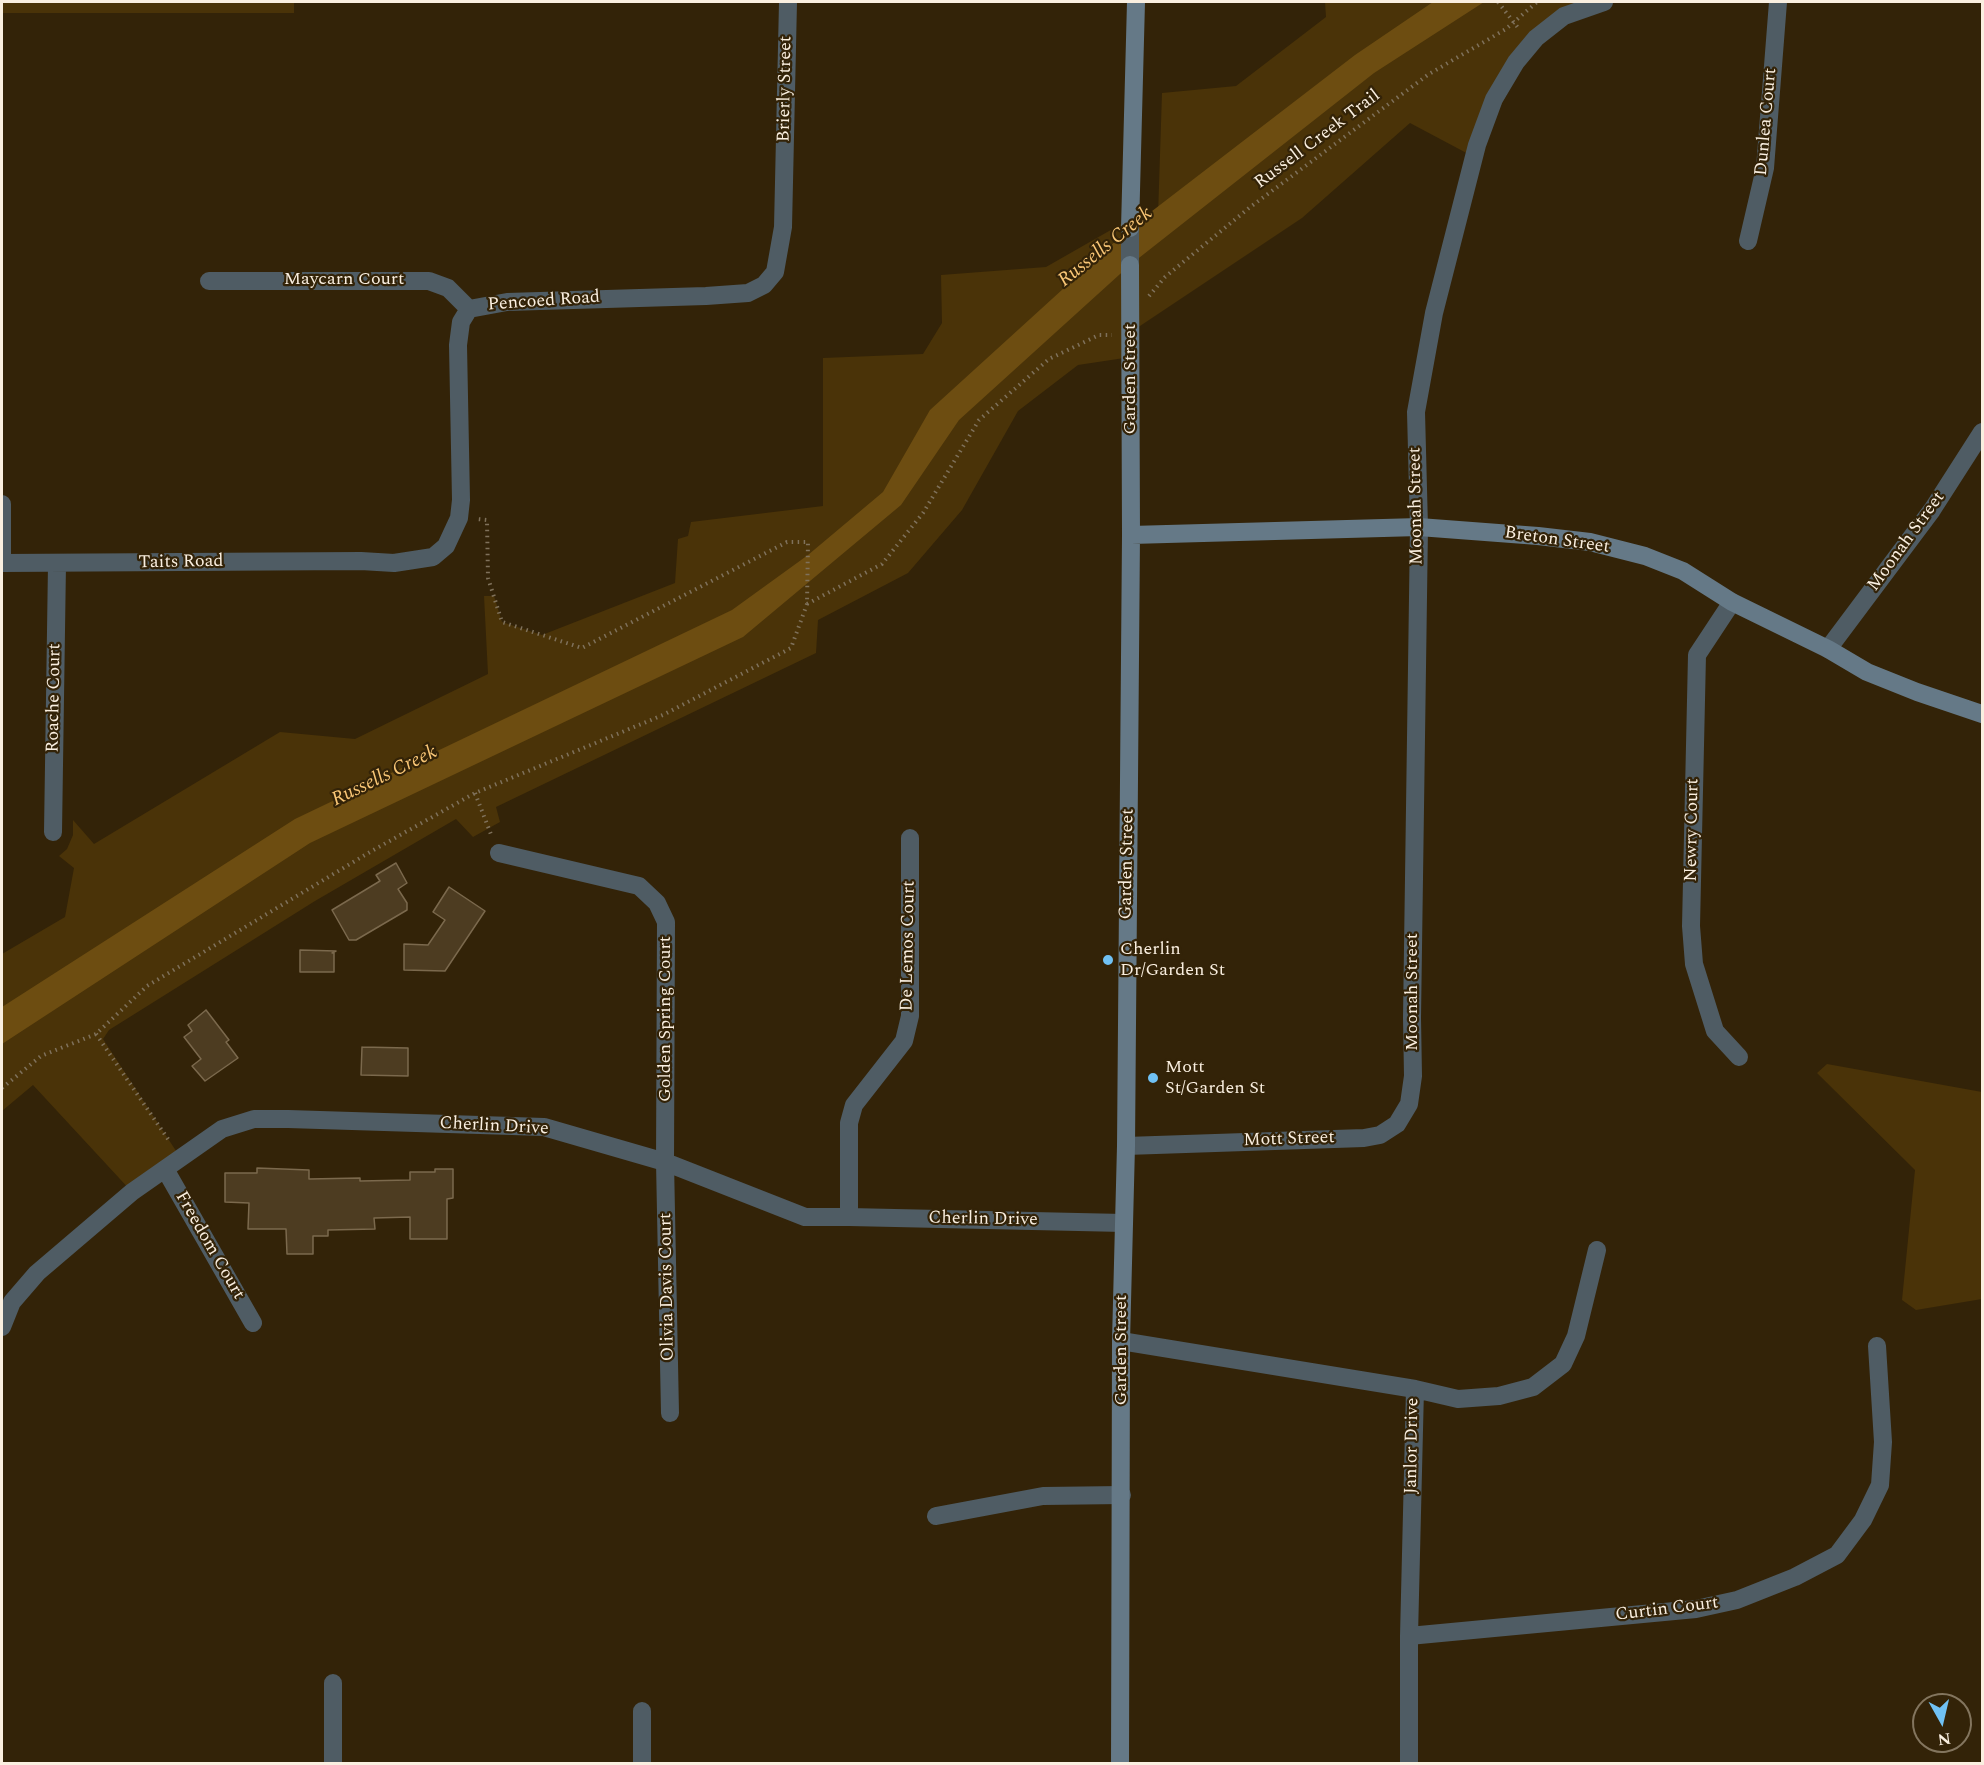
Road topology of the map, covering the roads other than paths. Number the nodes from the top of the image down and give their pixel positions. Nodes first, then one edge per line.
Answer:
1 (788, 2) edge
2 (1136, 2) edge
3 (1604, 2) edge
4 (1778, 2) edge
5 (785, 176) joint
6 (1748, 241) dead end
7 (209, 281) dead end
8 (470, 309) junction
9 (1983, 432) edge
10 (2, 504) edge
11 (1419, 527) junction
12 (1131, 535) junction
13 (361, 561) joint
14 (2, 563) edge
15 (57, 564) junction
16 (1732, 602) junction
17 (1828, 649) junction
18 (1983, 714) edge
19 (53, 832) dead end
20 (910, 838) dead end
21 (498, 853) road end
22 (1739, 1057) dead end
23 (1413, 1076) joint
24 (1126, 1146) junction
25 (665, 1162) junction
26 (165, 1169) junction
27 (849, 1216) junction
28 (1124, 1223) junction
29 (1597, 1250) dead end
30 (253, 1323) dead end
31 (2, 1327) edge
32 (1121, 1341) junction
33 (1877, 1346) dead end
34 (1415, 1389) junction
35 (670, 1413) dead end
36 (1122, 1495) junction
37 (936, 1516) dead end
38 (1409, 1636) junction
39 (333, 1683) dead end
40 (642, 1711) dead end
41 (333, 1764) edge
42 (642, 1764) edge
43 (1120, 1764) edge
44 (1409, 1764) edge

1 - 5 street, Brierly Street
2 - 12 street, Garden Street
3 - 11 street, Moonah Street
4 - 6 street, Dunlea Court
5 - 8 street, Pencoed Road
7 - 8 street, Maycarn Court
8 - 13 street, Pencoed Road
9 - 17 street, Moonah Street
10 - 14 street
11 - 12 street, Breton Street
11 - 16 street, Breton Street
11 - 23 street, Moonah Street
12 - 24 street, Garden Street
13 - 15 street, Taits Road
14 - 15 street, Taits Road
15 - 19 street, Roache Court
16 - 17 street, Breton Street
16 - 22 street, Newry Court
17 - 18 street, Breton Street
20 - 27 street, De Lemos Court
21 - 25 street, Golden Spring Court
23 - 24 street, Mott Street
24 - 28 street, Garden Street
25 - 26 street, Cherlin Drive
25 - 27 street, Cherlin Drive
25 - 35 street, Olivia Davis Court
26 - 30 street, Freedom Court
26 - 31 street, Cherlin Drive
27 - 28 street, Cherlin Drive
28 - 32 street, Garden Street
29 - 34 street
32 - 34 street, Janlor Drive
32 - 36 street, Garden Street
33 - 38 street, Curtin Court
34 - 38 street, Janlor Drive
36 - 37 street
36 - 43 street, Garden Street
38 - 44 street, Janlor Drive
39 - 41 street
40 - 42 street

